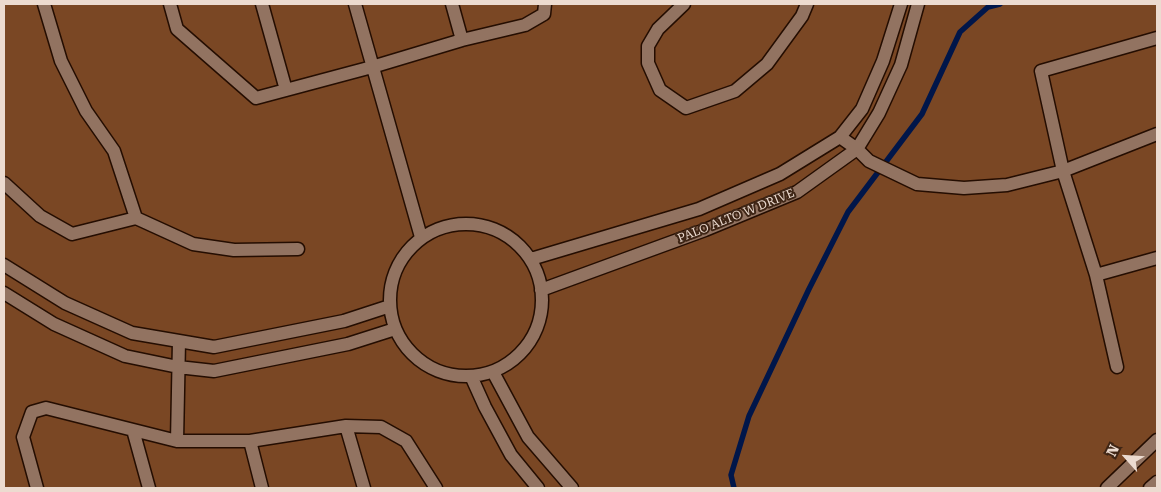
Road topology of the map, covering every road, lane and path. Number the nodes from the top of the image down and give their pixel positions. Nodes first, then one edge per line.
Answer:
1 (44, 4) edge
2 (170, 4) edge
3 (262, 4) edge
4 (355, 4) edge
5 (452, 4) edge
6 (545, 4) edge
7 (684, 4) edge
8 (807, 4) edge
9 (901, 4) edge
10 (918, 4) edge
11 (1157, 38) edge
12 (462, 40) junction
13 (372, 66) junction
14 (286, 90) junction
15 (1157, 134) edge
16 (840, 137) junction
17 (857, 149) junction
18 (1063, 171) junction
19 (4, 184) edge
20 (136, 218) junction
21 (421, 237) junction
22 (298, 249) dead end
23 (1157, 258) edge
24 (530, 259) junction
25 (4, 265) edge
26 (1096, 275) junction
27 (541, 290) junction
28 (4, 293) edge
29 (390, 306) junction
30 (395, 329) junction
31 (179, 342) junction
32 (178, 366) junction
33 (1117, 367) dead end
34 (492, 372) junction
35 (471, 376) junction
36 (346, 426) junction
37 (132, 430) junction
38 (1157, 440) edge
39 (177, 441) junction
40 (250, 441) junction
41 (1157, 482) edge
42 (37, 488) edge
43 (149, 488) edge
44 (262, 488) edge
45 (364, 488) edge
46 (436, 488) edge
47 (538, 488) edge
48 (572, 488) edge
49 (1107, 488) edge
50 (1150, 488) edge

1 - 20 street
2 - 14 street
3 - 14 street
4 - 13 street
5 - 12 street
6 - 12 street
7 - 8 street
9 - 16 street, PALO ALTO W DRIVE
10 - 17 street, PALO ALTO W DRIVE
11 - 18 street
12 - 13 street
13 - 14 street
13 - 21 street
15 - 18 street
16 - 17 street
16 - 24 street, PALO ALTO W DRIVE
17 - 18 street
17 - 27 street, PALO ALTO W DRIVE
18 - 26 street
19 - 20 street
20 - 22 street
21 - 24 street
21 - 29 street
23 - 26 street
24 - 27 street
25 - 31 street
26 - 33 street
27 - 34 street
28 - 32 street
29 - 30 street
29 - 31 street
30 - 32 street
30 - 35 street
31 - 32 street
32 - 39 street
34 - 35 street
34 - 48 street
35 - 47 street
36 - 40 street
36 - 45 street
36 - 46 street
37 - 39 street
37 - 42 street
37 - 43 street
38 - 49 street
39 - 40 street
40 - 44 street
41 - 50 street

